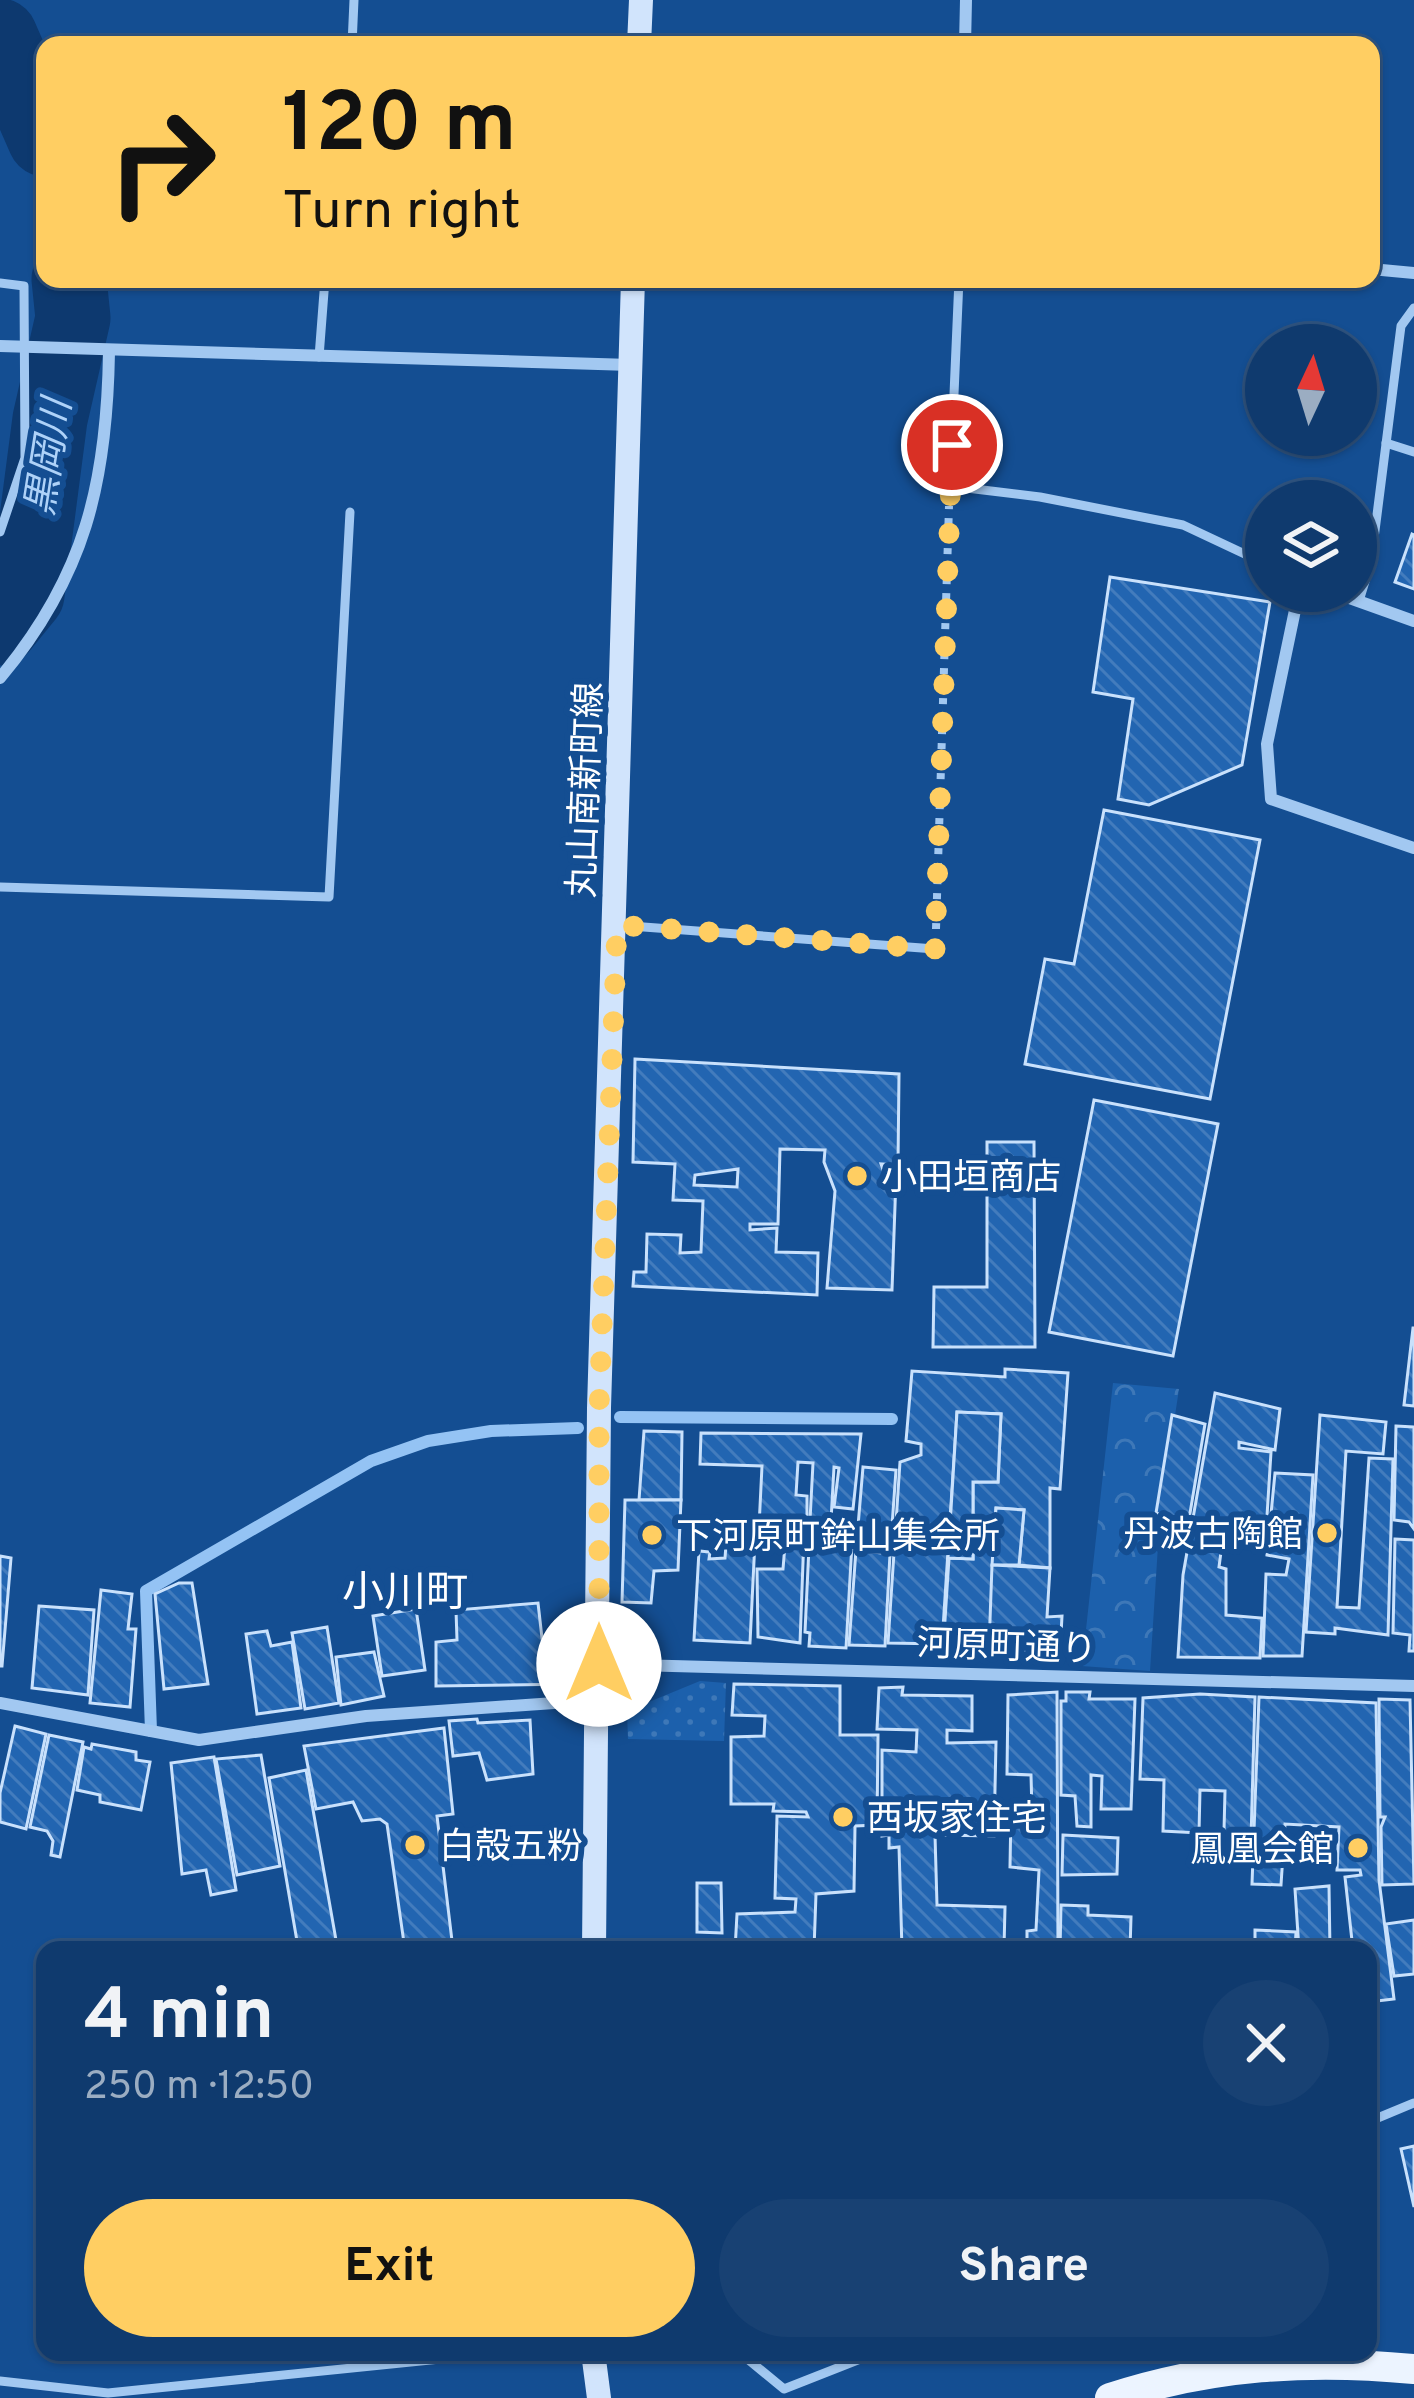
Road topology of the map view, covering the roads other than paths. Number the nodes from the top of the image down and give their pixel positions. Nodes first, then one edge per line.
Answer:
1 (354, 0) edge
2 (641, 0) edge
3 (966, 0) edge
4 (352, 36) edge
5 (639, 36) edge
6 (965, 36) edge
7 (1380, 270) edge
8 (1414, 273) edge
9 (0, 283) edge
10 (325, 288) edge
11 (633, 288) edge
12 (959, 288) edge
13 (1414, 308) edge
14 (0, 346) edge
15 (28, 347) junction
16 (102, 351) junction
17 (319, 359) junction
18 (632, 365) junction
19 (1386, 443) junction
20 (1414, 452) edge
21 (350, 512) dead end
22 (1377, 514) edge
23 (0, 532) edge
24 (1245, 554) edge
25 (1377, 608) edge
26 (1295, 612) edge
27 (1414, 621) edge
28 (0, 678) edge
29 (1414, 848) edge
30 (0, 887) edge
31 (617, 925) junction
32 (935, 949) road end
33 (599, 1664) junction
34 (1414, 1686) edge
35 (598, 1700) junction
36 (0, 1703) edge
37 (594, 1941) edge
38 (1414, 2103) edge
39 (1377, 2118) edge
40 (421, 2361) edge
41 (594, 2361) edge
42 (750, 2361) edge
43 (855, 2361) edge
44 (1414, 2369) edge
45 (0, 2381) edge
46 (599, 2398) edge
47 (1110, 2398) edge

1 - 4 lane
2 - 5 main road
3 - 6 street
7 - 8 street
9 - 15 lane
10 - 17 lane
11 - 18 main road, 丸山南新町線
12 - 24 lane
13 - 19 lane
14 - 15 street
15 - 16 street
15 - 23 lane
16 - 17 street
16 - 28 street
17 - 18 street
18 - 31 main road, 丸山南新町線
19 - 20 lane
19 - 22 lane
21 - 30 lane
25 - 27 street
26 - 29 street
31 - 32 lane
31 - 33 main road, 丸山南新町線
33 - 34 street, 河原町通り
33 - 35 main road, 丸山南新町線
35 - 36 street
35 - 37 main road, 丸山南新町線
38 - 39 lane
40 - 45 lane
41 - 46 main road
42 - 43 lane
44 - 47 main road

